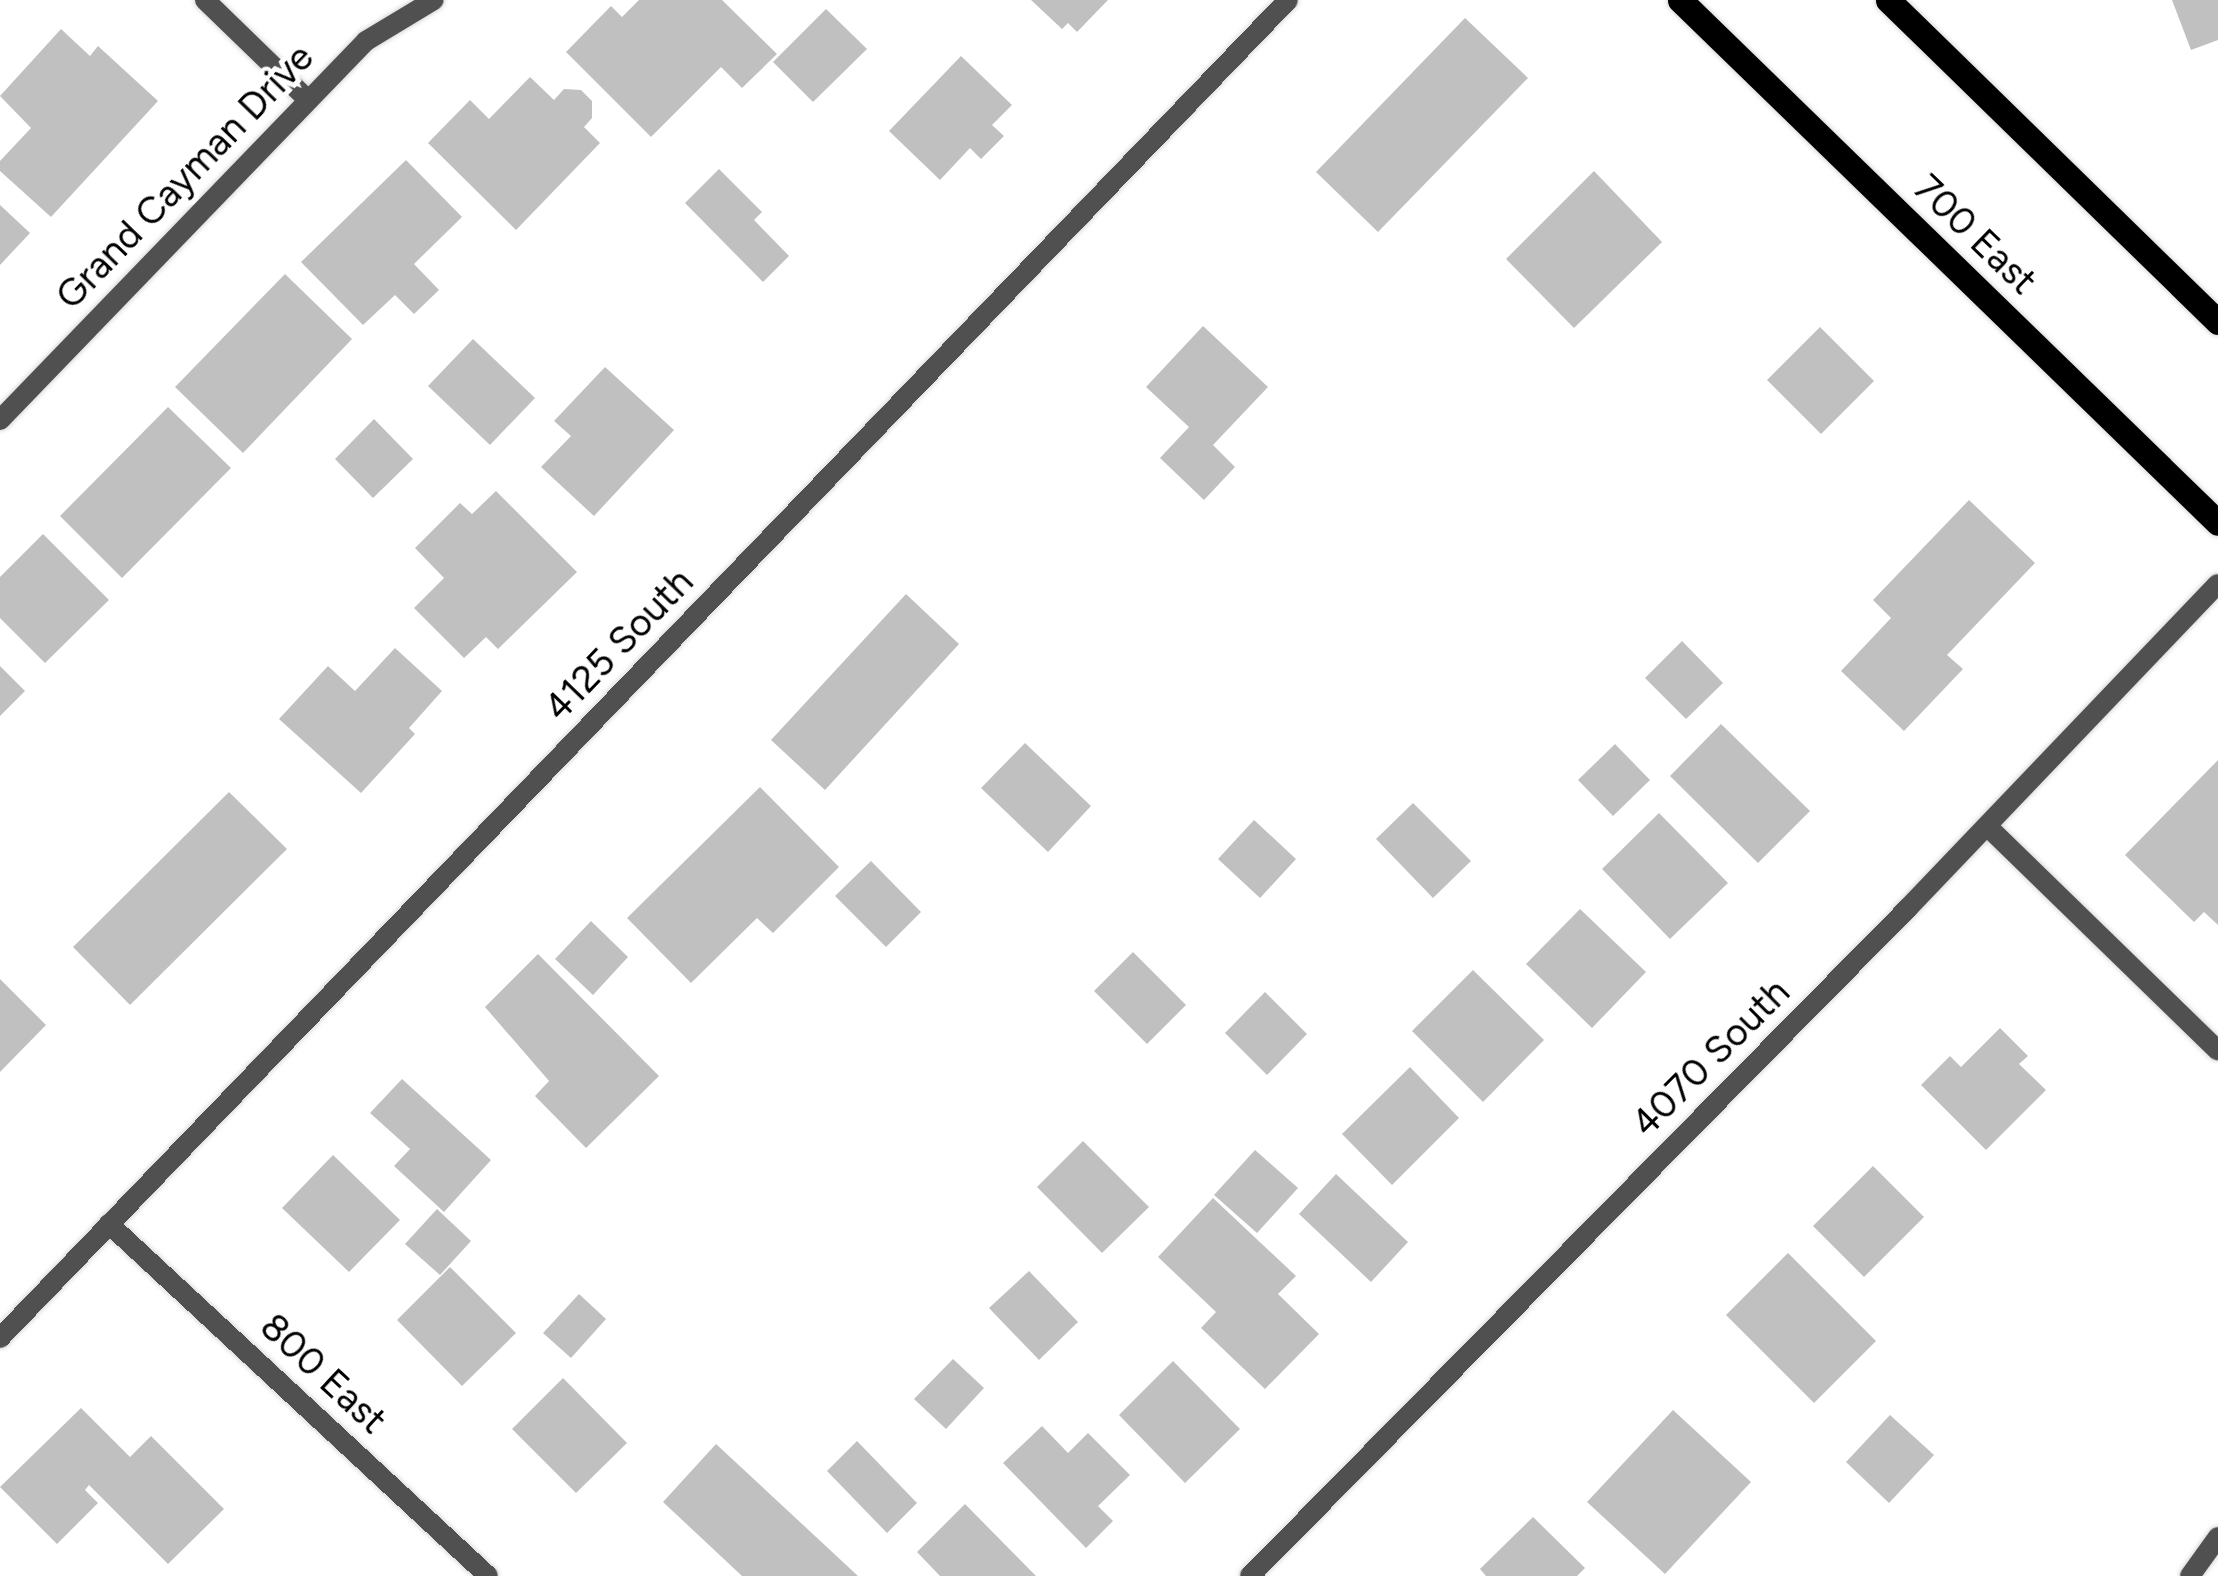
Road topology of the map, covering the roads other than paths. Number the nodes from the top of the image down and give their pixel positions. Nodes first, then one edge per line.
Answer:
1 (205, 0) edge
2 (434, 0) edge
3 (1288, 0) edge
4 (1680, 0) edge
5 (1888, 0) edge
6 (308, 99) junction
7 (2218, 322) edge
8 (0, 420) edge
9 (2218, 523) edge
10 (2218, 584) edge
11 (1987, 826) junction
12 (2218, 1051) edge
13 (109, 1224) junction
14 (0, 1338) edge
15 (2218, 1538) edge
16 (488, 1576) edge
17 (1250, 1576) edge
18 (2190, 1576) edge

1 - 6 street
2 - 6 street, Grand Cayman Drive
3 - 13 street, 4125 South
4 - 9 main road, 700 East
5 - 7 main road
6 - 8 street, Grand Cayman Drive
10 - 11 street, 4070 South
11 - 12 street
11 - 17 street, 4070 South
13 - 14 street, 4125 South
13 - 16 street, 800 East
15 - 18 street

